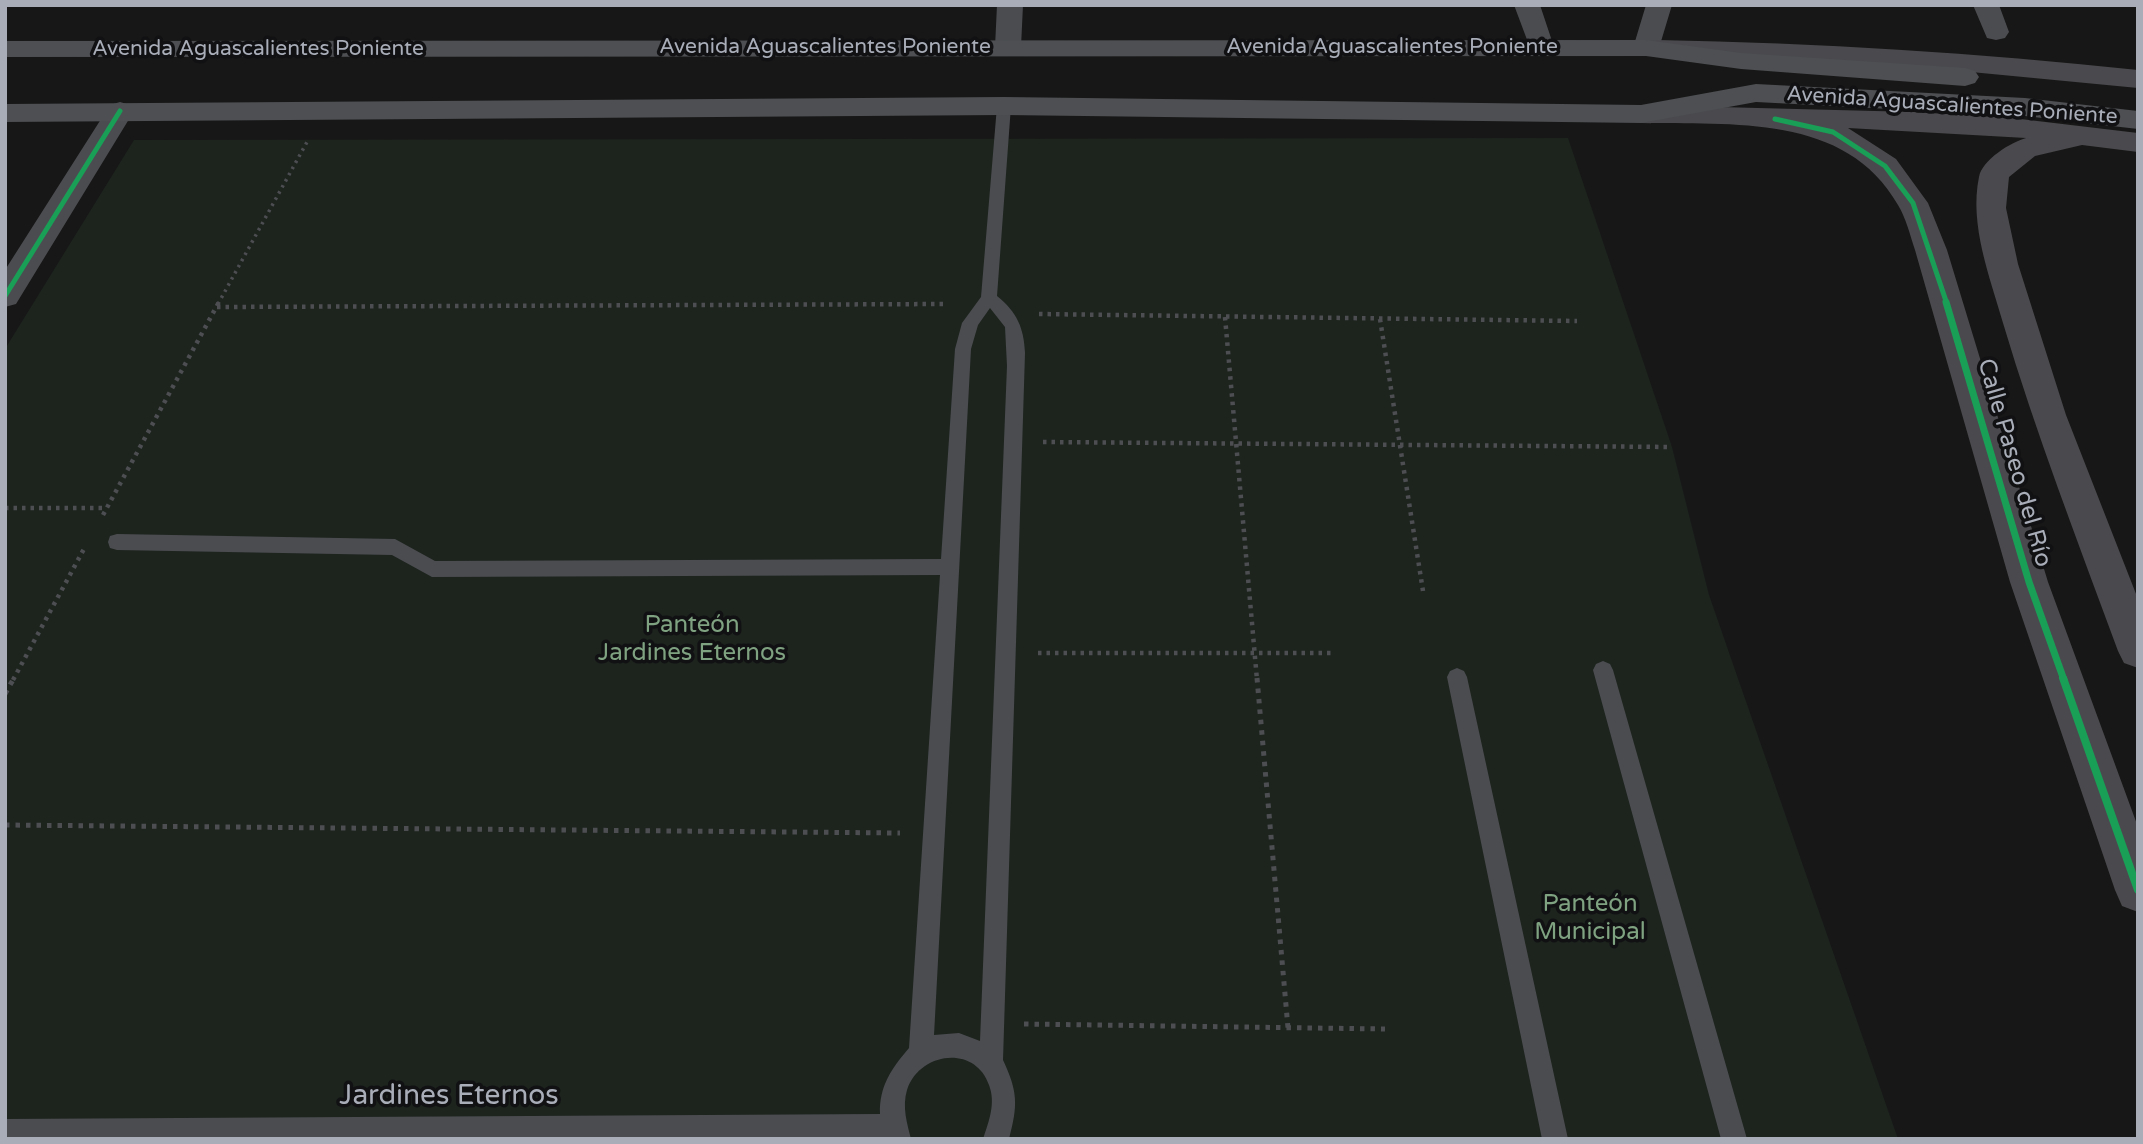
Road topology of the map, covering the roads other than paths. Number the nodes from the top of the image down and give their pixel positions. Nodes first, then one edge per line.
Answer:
1 (1010, 5) edge
2 (1527, 5) edge
3 (1659, 5) edge
4 (1986, 5) edge
5 (1996, 32) dead end
6 (1008, 47) junction
7 (1541, 47) junction
8 (1646, 48) junction
9 (5, 49) edge
10 (2138, 79) edge
11 (2138, 96) edge
12 (1004, 106) junction
13 (120, 111) junction
14 (5, 113) edge
15 (1641, 114) junction
16 (1775, 119) junction
17 (2138, 120) edge
18 (2082, 136) junction
19 (2138, 143) edge
20 (5, 296) edge
21 (989, 298) junction
22 (117, 542) dead end
23 (949, 568) junction
24 (2135, 640) edge
25 (1603, 670) dead end
26 (1457, 677) dead end
27 (2138, 890) edge
28 (921, 1054) junction
29 (991, 1062) junction
30 (5, 1132) edge
31 (896, 1133) edge
32 (996, 1139) edge
33 (1555, 1139) edge
34 (1734, 1139) edge

1 - 6 street
2 - 7 street
3 - 8 street
4 - 5 street
6 - 7 main road, Avenida Aguascalientes Poniente
6 - 9 main road, Avenida Aguascalientes Poniente
7 - 8 main road, Avenida Aguascalientes Poniente
8 - 10 street, Avenida Aguascalientes Poniente
8 - 11 main road, Avenida Aguascalientes Poniente
12 - 13 main road, Avenida Aguascalientes Poniente
12 - 15 main road, Avenida Aguascalientes Poniente
12 - 21 lane
13 - 14 main road, Avenida Aguascalientes Poniente
13 - 20 street
15 - 16 street, Avenida Aguascalientes Poniente
15 - 17 main road, Avenida Aguascalientes Poniente
16 - 18 street, Avenida Aguascalientes Poniente
16 - 27 street, Calle Paseo del Río
18 - 19 street, Avenida Aguascalientes Poniente
18 - 24 street, Calle Paseo del Río
21 - 23 lane
21 - 29 lane
22 - 23 lane
23 - 28 lane
25 - 34 lane
26 - 33 lane
28 - 29 lane
28 - 31 lane
29 - 32 lane
30 - 31 lane, Jardines Eternos

